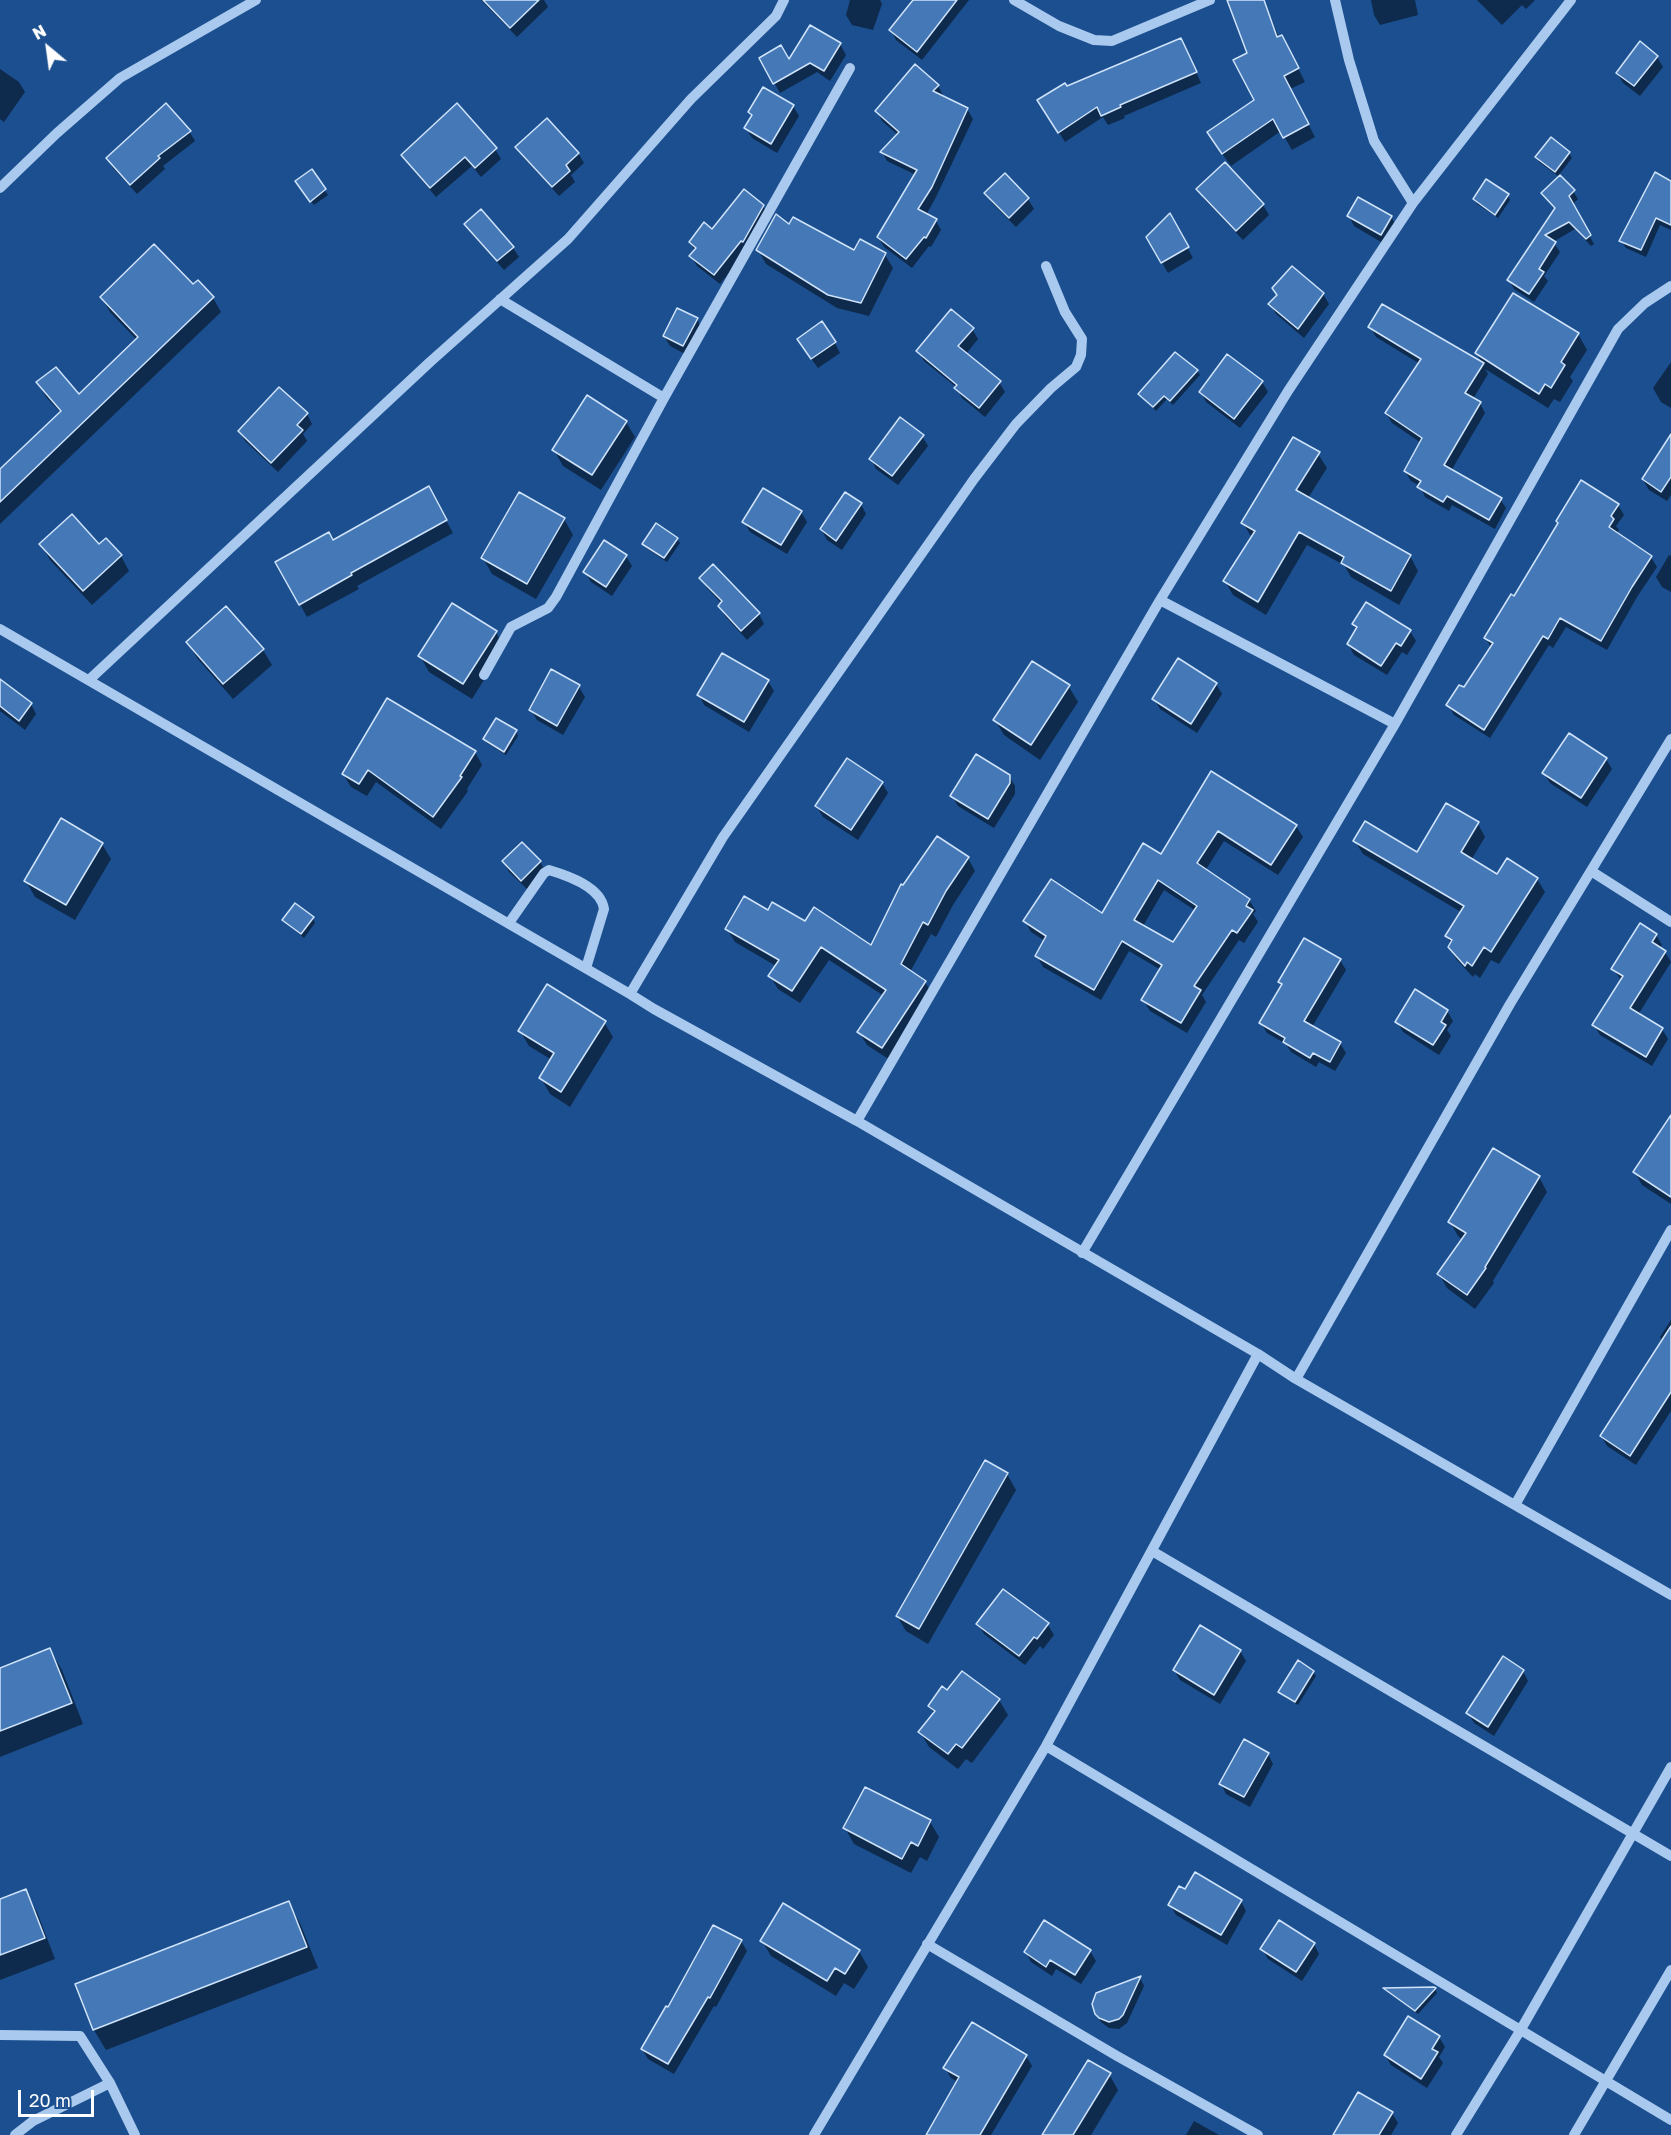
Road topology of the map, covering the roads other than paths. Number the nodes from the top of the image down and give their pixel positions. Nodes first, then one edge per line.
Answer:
1 (256, 0) edge
2 (784, 0) edge
3 (1014, 0) edge
4 (1210, 0) edge
5 (1335, 0) edge
6 (1571, 0) edge
7 (850, 68) dead end
8 (0, 188) edge
9 (1413, 204) junction
10 (1046, 266) dead end
11 (1671, 286) edge
12 (500, 299) junction
13 (664, 398) junction
14 (1161, 600) junction
15 (0, 629) edge
16 (484, 675) dead end
17 (89, 680) junction
18 (1395, 724) junction
19 (1671, 739) edge
20 (1591, 871) junction
21 (1671, 922) edge
22 (509, 923) junction
23 (586, 968) junction
24 (630, 994) junction
25 (857, 1121) junction
26 (1671, 1230) edge
27 (1082, 1253) junction
28 (1258, 1354) junction
29 (1296, 1379) junction
30 (1515, 1505) junction
31 (1152, 1551) junction
32 (1671, 1595) edge
33 (1046, 1746) junction
34 (1671, 1767) edge
35 (1632, 1833) junction
36 (1671, 1856) edge
37 (927, 1944) junction
38 (1671, 1970) edge
39 (1520, 2031) junction
40 (0, 2035) edge
41 (1605, 2082) junction
42 (110, 2083) junction
43 (1671, 2120) edge
44 (15, 2135) edge
45 (135, 2135) edge
46 (814, 2135) edge
47 (1258, 2135) edge
48 (1456, 2135) edge
49 (1574, 2135) edge

1 - 8 street
2 - 12 street
3 - 4 street
5 - 9 street
6 - 9 street
7 - 13 street
9 - 14 street
10 - 24 street
11 - 18 street
12 - 13 street
12 - 17 street
13 - 16 street
14 - 18 street
14 - 25 street
15 - 17 street
17 - 22 street
18 - 27 street
19 - 20 street
20 - 21 street
20 - 29 street
22 - 23 street
22 - 23 street
23 - 24 street
24 - 25 street
25 - 27 street
26 - 30 street
27 - 28 street
28 - 29 street
28 - 31 street
29 - 30 street
30 - 32 street
31 - 33 street
31 - 35 street
33 - 37 street
33 - 39 street
34 - 35 street
35 - 36 street
35 - 39 street
37 - 46 street
37 - 47 street
38 - 41 street
39 - 41 street
39 - 48 street
40 - 42 street
41 - 43 street
41 - 49 street
42 - 44 street
42 - 45 street

